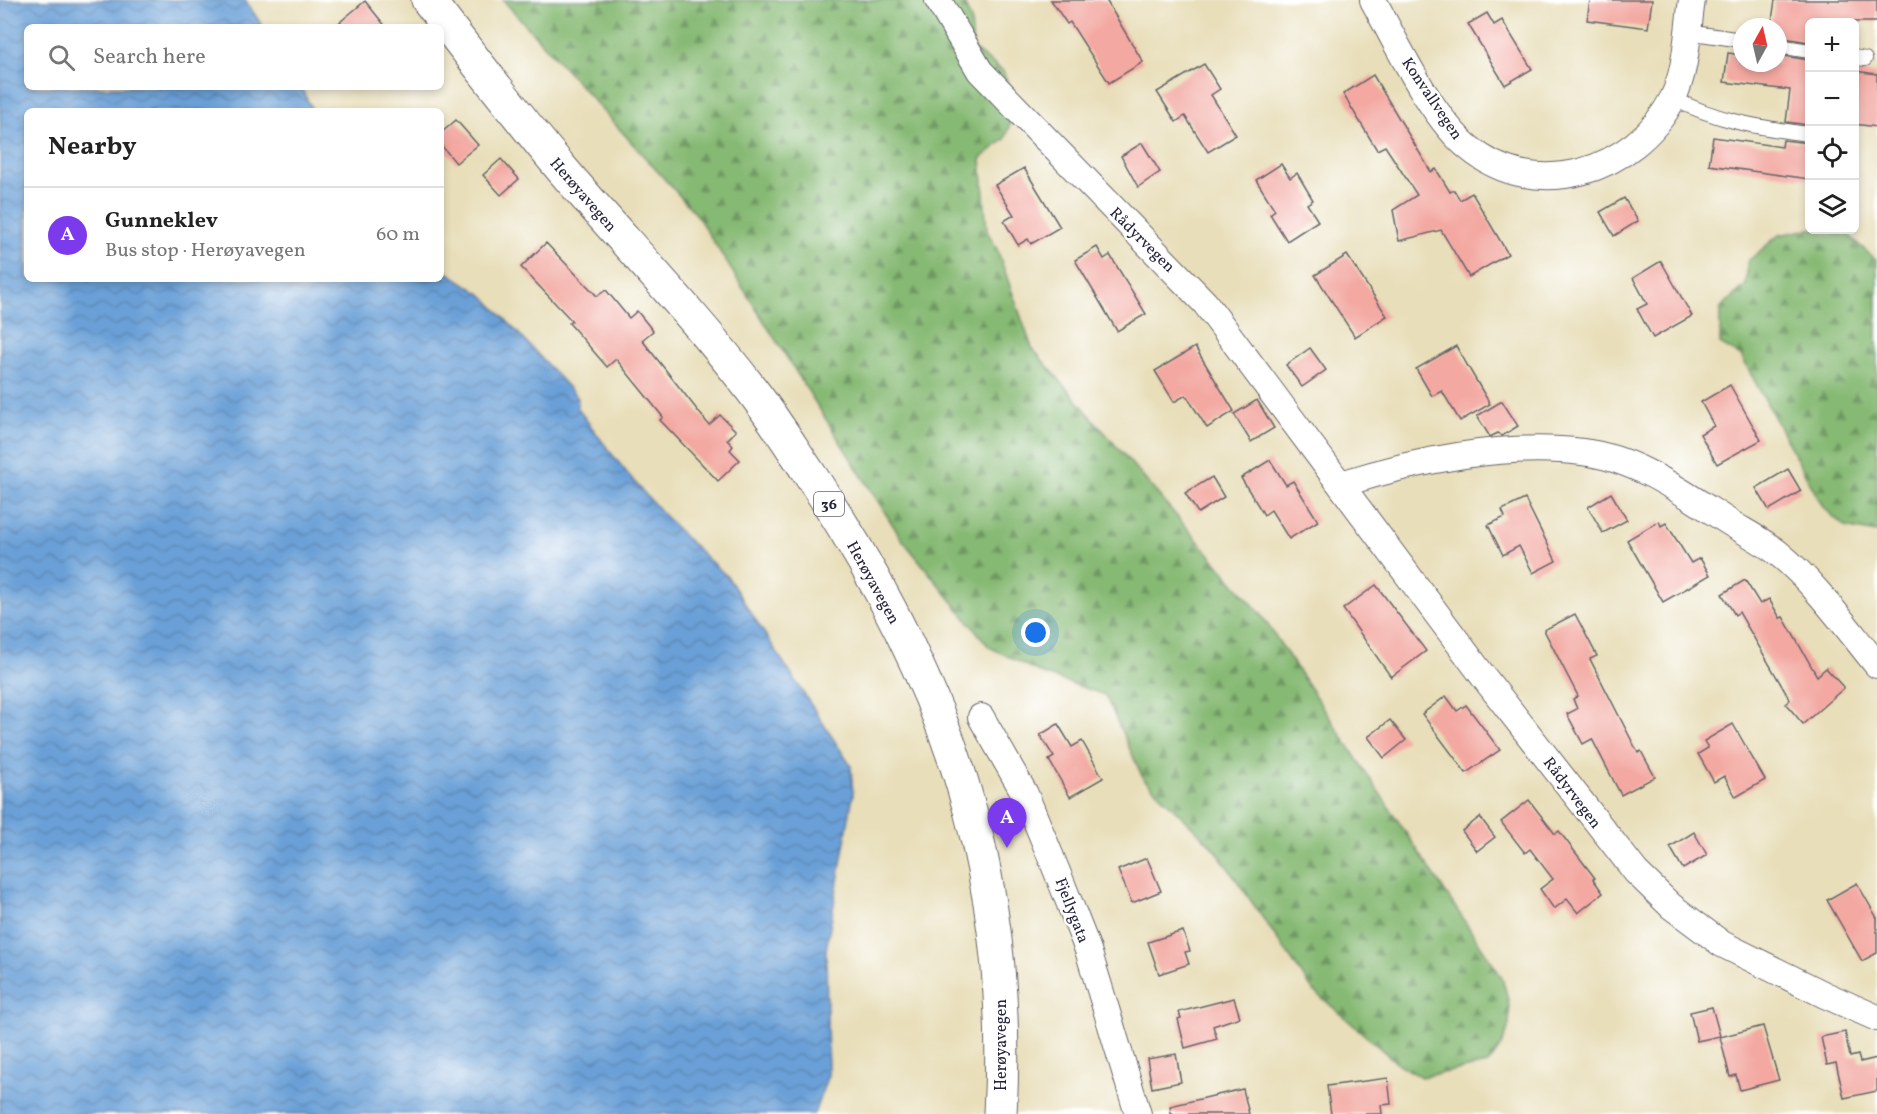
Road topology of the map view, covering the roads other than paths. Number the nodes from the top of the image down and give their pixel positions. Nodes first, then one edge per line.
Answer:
1 (428, 0) edge
2 (938, 0) edge
3 (1373, 0) edge
4 (1692, 0) edge
5 (1687, 32) junction
6 (1733, 39) edge
7 (1787, 47) edge
8 (1805, 50) edge
9 (1672, 98) junction
10 (1805, 134) edge
11 (1341, 484) junction
12 (1877, 665) edge
13 (981, 717) dead end
14 (1877, 1018) edge
15 (1000, 1114) edge
16 (1138, 1114) edge

1 - 15 highway, Herøyavegen / 36
2 - 11 street, Rådyrvegen
3 - 9 street, Konvallvegen
4 - 5 street, Konvallvegen
5 - 6 lane
5 - 9 street, Konvallvegen
7 - 8 lane
9 - 10 lane
11 - 12 street
11 - 14 street, Rådyrvegen
13 - 16 street, Fjellygata

